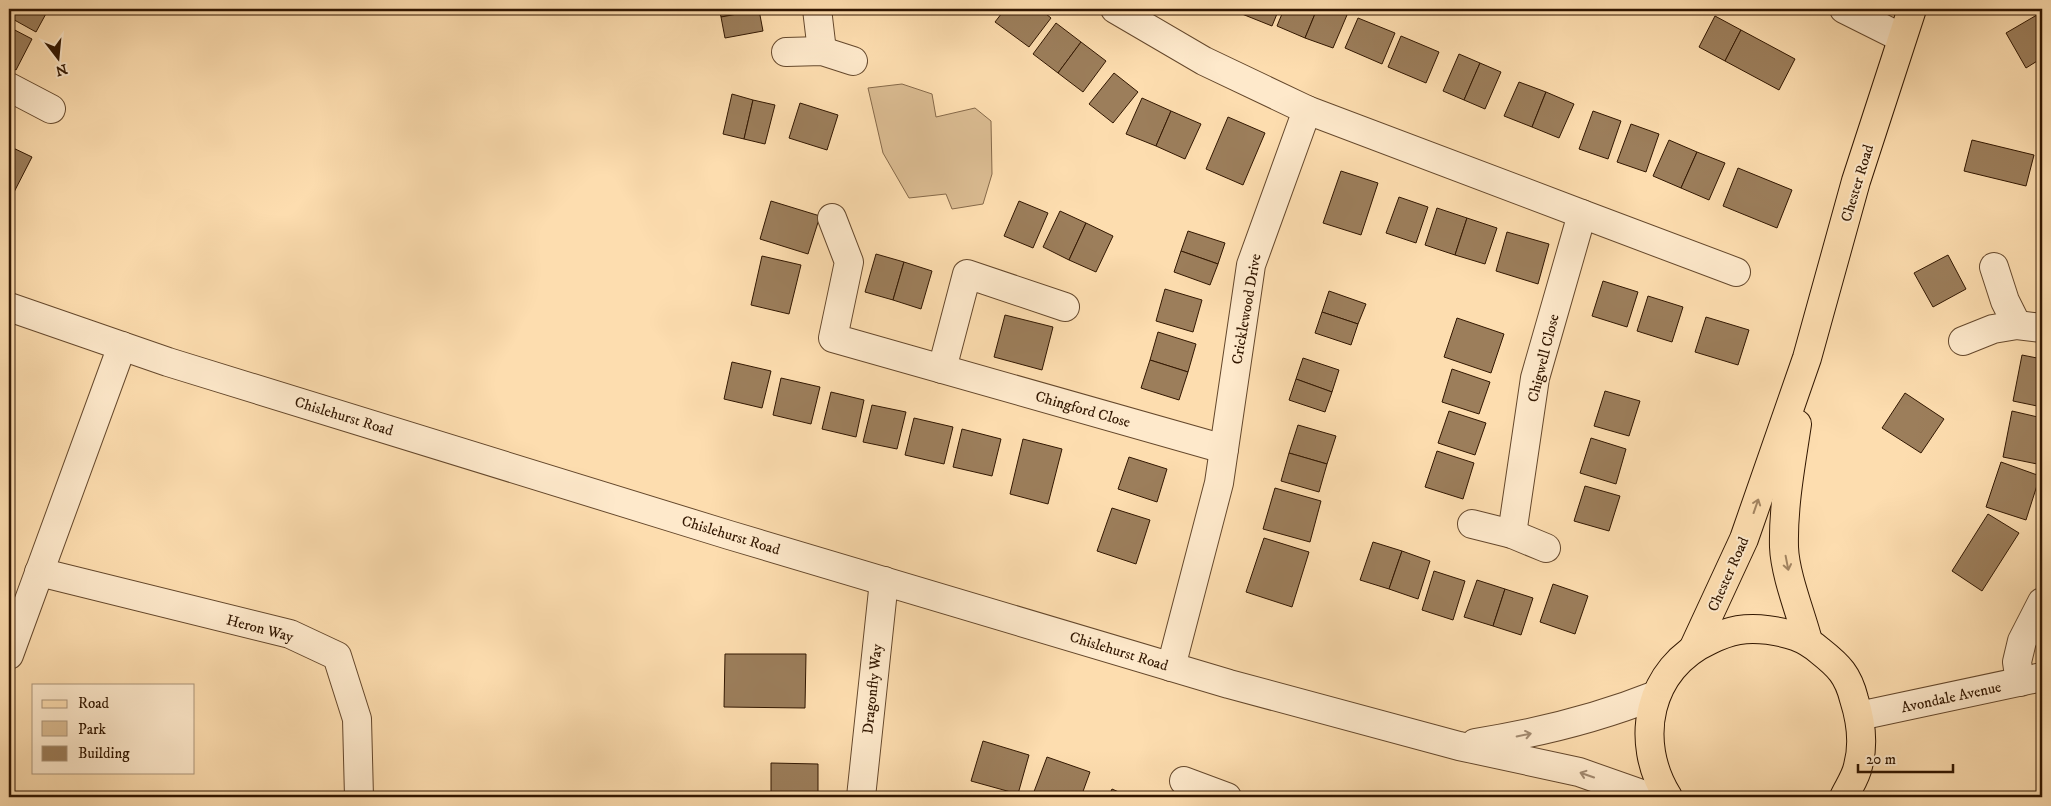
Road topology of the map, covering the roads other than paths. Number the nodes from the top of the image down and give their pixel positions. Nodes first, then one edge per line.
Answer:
1 (816, 9) edge
2 (1115, 9) edge
3 (1844, 9) edge
4 (1912, 9) edge
5 (1902, 38) junction
6 (822, 51) junction
7 (786, 52) dead end
8 (853, 61) dead end
9 (9, 87) edge
10 (51, 109) dead end
11 (1307, 110) junction
12 (1582, 214) junction
13 (832, 218) dead end
14 (1994, 267) dead end
15 (1736, 272) dead end
16 (9, 307) edge
17 (1065, 307) dead end
18 (2030, 326) edge
19 (1963, 341) dead end
20 (122, 346) junction
21 (1807, 358) junction
22 (942, 369) junction
23 (1224, 449) junction
24 (1472, 524) dead end
25 (1512, 534) junction
26 (1546, 548) dead end
27 (40, 572) junction
28 (884, 581) junction
29 (2042, 602) edge
30 (1808, 641) junction
31 (1694, 647) junction
32 (9, 655) edge
33 (1171, 667) junction
34 (2031, 680) edge
35 (1656, 695) junction
36 (1859, 716) junction
37 (1459, 746) junction
38 (1184, 781) dead end
39 (359, 797) edge
40 (861, 797) edge
41 (1228, 797) edge
42 (1650, 797) edge
43 (1668, 797) edge
44 (1844, 797) edge

1 - 6 street
2 - 11 street
3 - 5 street
4 - 5 main road, Chester Road
5 - 21 main road, Chester Road
6 - 7 street
6 - 8 street
9 - 10 street
11 - 12 street
11 - 23 street, Cricklewood Drive
12 - 15 street
12 - 25 street, Chigwell Close
13 - 22 street, Chingford Close
14 - 18 street
16 - 20 street, Chislehurst Road
17 - 22 street
18 - 19 street
20 - 27 street
20 - 28 street, Chislehurst Road
21 -> 30 main road, Chester Road
31 -> 21 main road, Chester Road
22 - 23 street, Chingford Close
23 - 33 street, Cricklewood Drive
24 - 25 street
25 - 26 street
27 - 32 street
27 - 39 street, Heron Way
28 - 33 street, Chislehurst Road
28 - 40 street, Dragonfly Way
29 - 34 street
30 - 31 main road
30 - 36 main road
31 - 35 main road
33 - 37 street, Chislehurst Road
34 - 36 street, Avondale Avenue
37 -> 35 street
35 - 43 main road
36 - 44 main road
42 -> 37 street, Chislehurst Road
38 - 41 street

